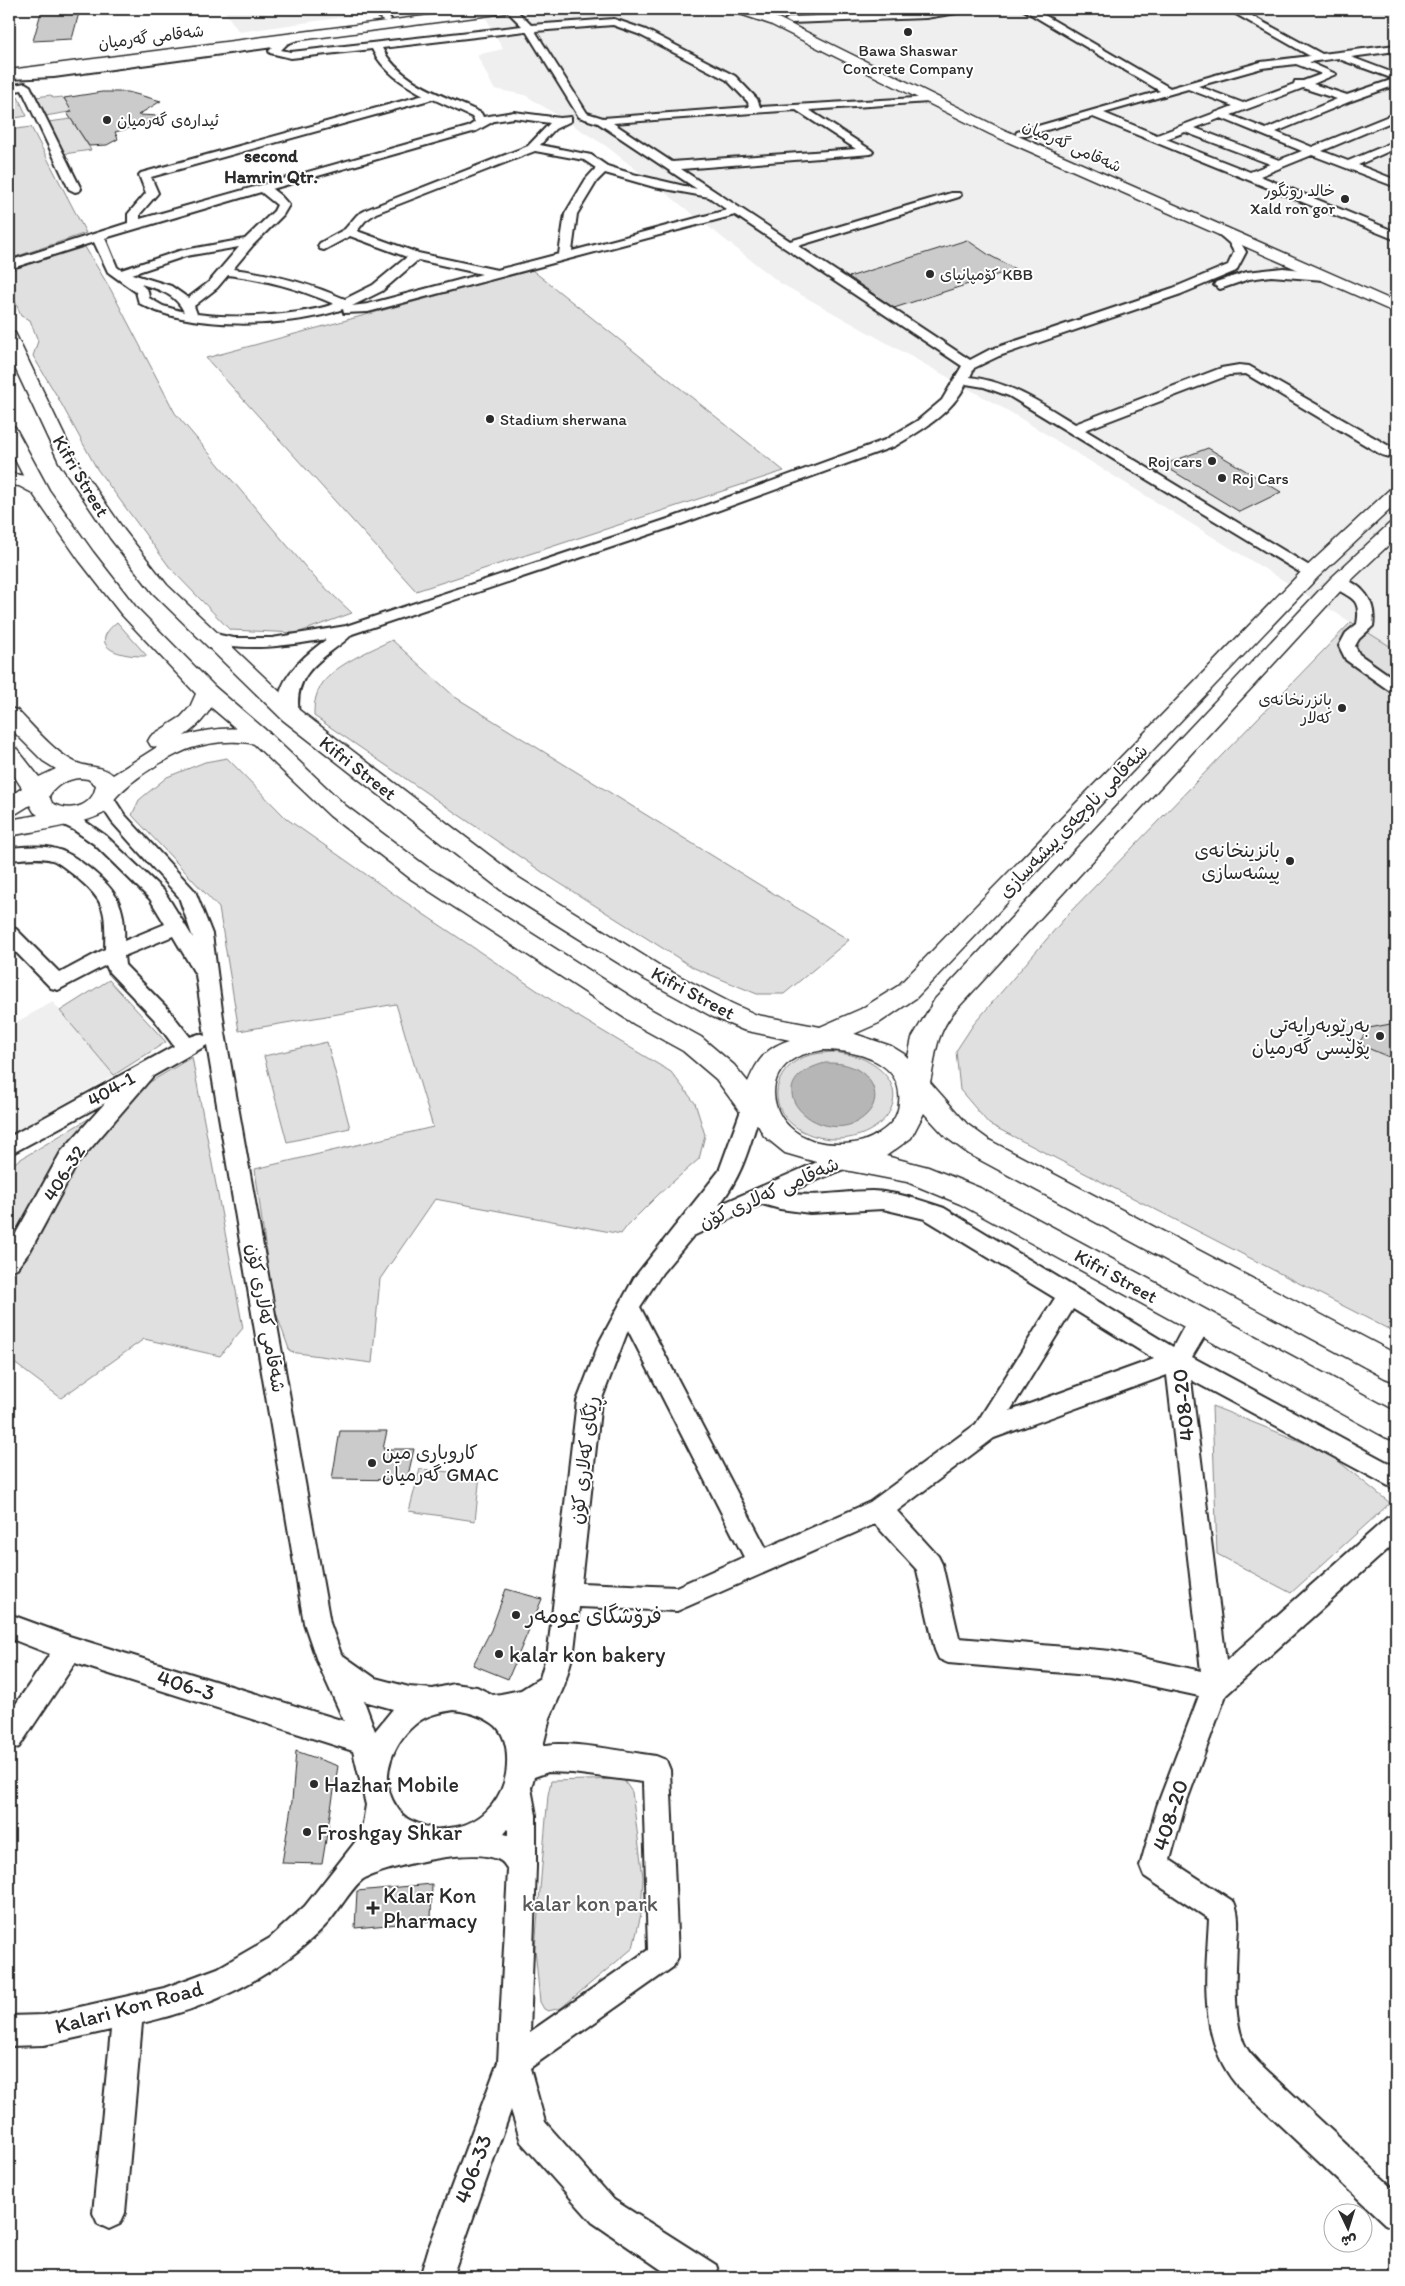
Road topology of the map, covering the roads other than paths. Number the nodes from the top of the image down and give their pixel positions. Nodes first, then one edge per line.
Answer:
1 (467, 9) edge
2 (506, 9) edge
3 (510, 9) edge
4 (738, 9) edge
5 (760, 9) edge
6 (962, 9) edge
7 (1027, 9) edge
8 (1232, 9) edge
9 (382, 14) edge
10 (790, 20) junction
11 (356, 26) junction
12 (529, 28) junction
13 (283, 41) junction
14 (375, 44) junction
15 (1396, 48) edge
16 (1339, 55) junction
17 (1321, 58) junction
18 (1297, 61) junction
19 (1253, 67) junction
20 (9, 68) edge
21 (9, 75) edge
22 (1396, 77) edge
23 (1396, 82) edge
24 (1306, 85) junction
25 (1188, 86) junction
26 (9, 91) edge
27 (1170, 92) junction
28 (432, 96) junction
29 (1353, 97) junction
30 (929, 99) junction
31 (1373, 100) dead end
32 (798, 107) junction
33 (1245, 107) junction
34 (755, 110) junction
35 (1094, 113) junction
36 (583, 115) junction
37 (1222, 115) junction
38 (1396, 116) edge
39 (560, 121) junction
40 (602, 121) junction
41 (480, 122) junction
42 (1374, 126) junction
43 (1186, 128) junction
44 (1389, 131) dead end
45 (1267, 132) junction
46 (1021, 134) junction
47 (1155, 139) junction
48 (1396, 144) edge
49 (534, 147) junction
50 (1313, 150) junction
51 (1278, 164) junction
52 (1349, 165) junction
53 (670, 166) junction
54 (603, 168) junction
55 (1251, 176) junction
56 (1117, 180) junction
57 (1396, 184) edge
58 (262, 188) junction
59 (75, 189) dead end
60 (713, 195) junction
61 (955, 195) dead end
62 (736, 210) junction
63 (134, 224) junction
64 (1221, 231) junction
65 (350, 232) junction
66 (1396, 235) edge
67 (98, 236) junction
68 (249, 242) junction
69 (788, 245) junction
70 (324, 246) dead end
71 (416, 256) junction
72 (566, 256) junction
73 (9, 265) edge
74 (224, 271) junction
75 (497, 274) junction
76 (120, 275) junction
77 (1324, 276) junction
78 (1178, 291) junction
79 (1396, 295) edge
80 (345, 304) junction
81 (1396, 308) edge
82 (190, 310) junction
83 (319, 312) junction
84 (9, 338) edge
85 (969, 365) junction
86 (962, 380) junction
87 (1074, 429) junction
88 (9, 431) edge
89 (1396, 455) edge
90 (9, 478) edge
91 (40, 491) junction
92 (1396, 494) edge
93 (1396, 528) edge
94 (1311, 573) junction
95 (1338, 582) junction
96 (349, 630) junction
97 (210, 638) junction
98 (1396, 687) edge
99 (207, 692) junction
100 (9, 715) edge
101 (291, 715) junction
102 (261, 738) junction
103 (10, 755) edge
104 (80, 771) junction
105 (9, 785) edge
106 (40, 789) junction
107 (107, 795) junction
108 (9, 808) edge
109 (63, 815) junction
110 (9, 828) edge
111 (9, 854) edge
112 (188, 895) junction
113 (163, 903) junction
114 (177, 927) junction
115 (9, 934) edge
116 (115, 952) junction
117 (206, 974) junction
118 (215, 1033) junction
119 (825, 1039) junction
120 (186, 1047) junction
121 (148, 1068) junction
122 (912, 1085) junction
123 (757, 1105) junction
124 (9, 1147) edge
125 (842, 1156) junction
126 (760, 1195) junction
127 (686, 1230) junction
128 (9, 1262) edge
129 (1069, 1296) junction
130 (629, 1308) junction
131 (1201, 1322) junction
132 (1177, 1361) junction
133 (1396, 1369) edge
134 (1396, 1427) edge
135 (985, 1432) junction
136 (1396, 1479) edge
137 (879, 1510) junction
138 (1396, 1526) edge
139 (760, 1562) junction
140 (568, 1595) junction
141 (9, 1626) edge
142 (69, 1650) junction
143 (330, 1661) junction
144 (551, 1686) junction
145 (1216, 1687) junction
146 (431, 1701) junction
147 (492, 1708) junction
148 (9, 1737) edge
149 (364, 1741) junction
150 (521, 1780) junction
151 (376, 1793) junction
152 (453, 1843) junction
153 (354, 1867) junction
154 (522, 1867) junction
155 (128, 2010) junction
156 (9, 2031) edge
157 (513, 2062) junction
158 (109, 2213) dead end
159 (1396, 2213) edge
160 (690, 2274) edge
161 (436, 2277) edge

1 - 9 main road, شەقامی گەرمیان
2 - 11 main road, شەقامی گەرمیان
3 - 12 street
4 - 30 main road, شەقامی گەرمیان
5 - 10 main road, شەقامی گەرمیان
6 - 10 street
7 - 27 street
8 - 17 street
9 - 11 main road, شەقامی گەرمیان
10 - 46 main road, شەقامی گەرمیان
11 - 13 main road, شەقامی گەرمیان
11 - 20 main road, شەقامی گەرمیان
12 - 14 street
12 - 34 street
12 - 36 street
13 - 14 street
13 - 21 main road, شەقامی گەرمیان
14 - 28 street
15 - 16 street
16 - 17 street
16 - 22 street
17 - 18 street
18 - 19 street
18 - 24 street
19 - 24 street
19 - 25 street
23 - 29 street
24 - 29 street
24 - 33 street
25 - 27 street
25 - 33 street
26 - 59 street
27 - 35 street
28 - 41 street
28 - 63 street
29 - 31 street
29 - 45 street
30 - 32 street
30 - 56 main road, شەقامی گەرمیان
32 - 34 street
32 - 53 street
33 - 37 street
34 - 40 street
35 - 46 street
35 - 47 street
36 - 39 street
36 - 40 street
37 - 43 street
37 - 45 street
38 - 42 street
39 - 41 street
39 - 49 street
40 - 53 street
41 - 58 street
42 - 44 street
42 - 50 street
43 - 47 street
43 - 51 street
45 - 50 street
46 - 56 main road, شەقامی گەرمیان
47 - 55 street
48 - 52 street
49 - 54 street
49 - 65 street
50 - 51 street
50 - 52 street
51 - 55 street
52 - 57 street
53 - 60 street
54 - 60 street
54 - 72 street
55 - 66 street
56 - 64 main road, شەقامی گەرمیان
56 - 79 main road, شەقامی گەرمیان
58 - 63 street
58 - 68 street
60 - 62 street
61 - 69 street
62 - 69 street
62 - 72 street
63 - 67 street
64 - 77 main road, شەقامی گەرمیان
64 - 78 street
65 - 70 street
65 - 71 street
67 - 73 street
67 - 76 street
68 - 74 street
68 - 76 street
69 - 85 street
71 - 75 street
71 - 80 street
72 - 75 street
74 - 80 street
74 - 82 street
75 - 83 street
76 - 82 street
76 - 82 street
77 - 78 street
77 - 81 main road, شەقامی گەرمیان
78 - 85 street
80 - 83 street
82 - 83 street
84 - 97 main road, Kifri Street
85 - 86 street
86 - 87 street
86 - 96 street
87 - 89 street
87 - 94 street
88 - 91 main road, Kifri Street
90 - 91 main road
91 - 99 main road, Kifri Street
92 - 94 main road, شەقامی ناوچەی پیشەسازی
93 - 95 main road, شەقامی ناوچەی پیشەسازی
94 - 95 main road
94 - 119 main road, شەقامی ناوچەی پیشەسازی
95 - 98 street
95 - 122 main road, شەقامی ناوچەی پیشەسازی
96 - 97 street
96 - 101 street
97 - 101 main road, Kifri Street
99 - 102 main road, Kifri Street
99 - 104 main road
100 - 104 main road
101 - 119 main road, Kifri Street
102 - 107 main road
102 - 123 main road, Kifri Street
103 - 105 main road
103 - 106 main road
104 - 106 main road
104 - 107 main road
106 - 108 main road
106 - 109 main road
107 - 109 main road
107 - 112 street, شەقامی کەلاری کۆن
109 - 110 main road
109 - 113 street
111 - 116 street
112 - 113 street
112 - 117 street, شەقامی کەلاری کۆن
113 - 114 street
114 - 116 street
114 - 117 street
115 - 116 street
116 - 120 street
117 - 118 street, شەقامی کەلاری کۆن
118 - 120 street, 404-1
118 - 143 street, شەقامی کەلاری کۆن
119 - 122 main road
119 - 123 main road
120 - 121 street, 404-1
121 - 124 street, 404-1
121 - 128 street, 406-32
122 - 125 main road
122 - 133 main road
123 - 125 main road
123 - 127 street, شەقامی کەلاری کۆن
125 - 126 street, شەقامی کەلاری کۆن
125 - 131 main road, Kifri Street
126 - 127 street, شەقامی کەلاری کۆن
126 - 129 street
127 - 130 street, ڕێگای کەلاری کۆن
129 - 132 street
129 - 135 street
130 - 139 street
130 - 140 street, ڕێگای کەلاری کۆن
131 - 132 street, 408-20
131 - 134 main road, Kifri Street
132 - 135 street
132 - 136 street
132 - 145 street, 408-20
135 - 137 street
137 - 139 street
137 - 145 street
138 - 145 street
139 - 140 street
140 - 144 street, ڕێگای کەلاری کۆن
141 - 142 street, 406-3
142 - 148 street
142 - 149 street, 406-3
143 - 146 street
143 - 149 street, شەقامی کەلاری کۆن
144 - 147 street
144 - 150 street, ڕێگای کەلاری کۆن
145 - 159 street, 408-20
146 - 147 street
146 - 151 street
147 - 150 street
149 - 151 street, شەقامی کەلاری کۆن
150 - 152 street
150 - 154 street
150 - 157 street
151 - 152 street
151 - 153 street, Kalari Kon Road
152 - 153 street
152 - 154 street
153 - 155 street, Kalari Kon Road
154 - 157 street
155 - 156 street, Kalari Kon Road
155 - 158 street
157 - 160 street
157 - 161 street, 406-33

